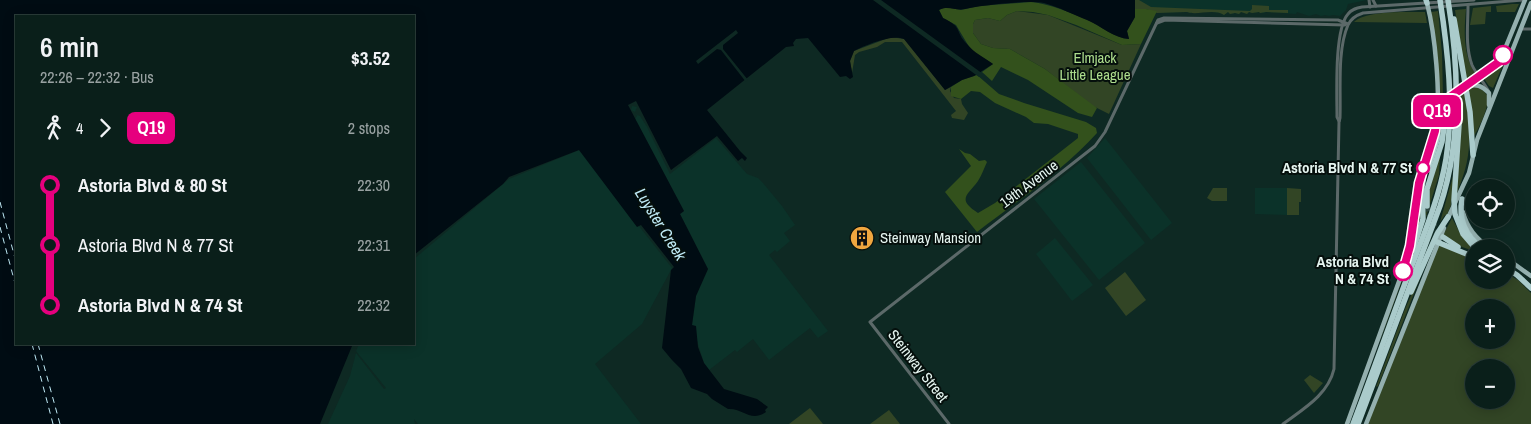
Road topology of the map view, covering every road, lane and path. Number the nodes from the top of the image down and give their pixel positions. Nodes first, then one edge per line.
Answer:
1 (1371, 0) edge
2 (1466, 0) edge
3 (1474, 0) edge
4 (1524, 0) edge
5 (1438, 1) edge
6 (1451, 1) edge
7 (1460, 1) edge
8 (1531, 3) edge
9 (1427, 4) edge
10 (1376, 6) junction
11 (1467, 6) junction
12 (1370, 7) junction
13 (1373, 12) junction
14 (1345, 24) junction
15 (1521, 29) junction
16 (1531, 29) edge
17 (1479, 76) junction
18 (1456, 83) junction
19 (1468, 85) junction
20 (1489, 92) junction
21 (1446, 102) junction
22 (1438, 109) junction
23 (1489, 111) junction
24 (1437, 124) junction
25 (1473, 155) junction
26 (1428, 158) junction
27 (1469, 173) junction
28 (1462, 199) junction
29 (1450, 215) junction
30 (1443, 237) tunnel mouth
31 (1467, 239) edge
32 (1473, 239) edge
33 (1478, 239) edge
34 (1437, 242) junction
35 (1465, 251) edge
36 (1465, 253) edge
37 (1515, 264) edge
38 (1515, 272) edge
39 (1515, 276) edge
40 (1531, 276) edge
41 (1531, 282) edge
42 (1531, 289) edge
43 (1394, 312) junction
44 (870, 322) joint
45 (1396, 323) junction
46 (950, 424) edge
47 (1283, 424) edge
48 (1347, 424) edge
49 (1353, 424) edge
50 (1358, 424) edge
51 (1366, 424) edge

1 - 10 street
1 - 12 street
2 - 3 street
2 - 7 street
2 - 11 street
4 - 11 street
4 - 17 main road
5 - 6 street
5 - 9 street
5 - 21 highway
6 - 7 street
6 - 18 highway
6 - 25 highway
8 - 15 main road
9 - 10 street
9 - 11 street
9 - 13 street
9 - 22 main road
10 - 12 street
11 - 17 street
12 - 13 street
12 - 14 street
13 - 14 street
14 - 44 street, 19th Avenue
14 - 47 street
15 - 16 street
15 - 23 main road
17 - 19 main road
17 - 20 street
18 - 31 highway
18 - 45 highway
19 - 20 main road
19 - 21 main road
20 - 23 main road
21 - 22 main road
21 - 24 highway
21 - 43 highway
22 - 24 main road
23 - 25 main road
24 - 26 main road
25 - 27 main road
26 - 43 highway
26 - 48 main road
27 - 28 main road
27 - 29 main road
28 - 32 highway
28 - 33 main road
29 - 34 main road
29 - 45 highway
30 - 35 highway
34 - 36 highway
34 - 51 main road
37 - 40 main road
38 - 41 highway
39 - 42 highway
43 - 49 highway
44 - 46 street, Steinway Street
45 - 50 highway

